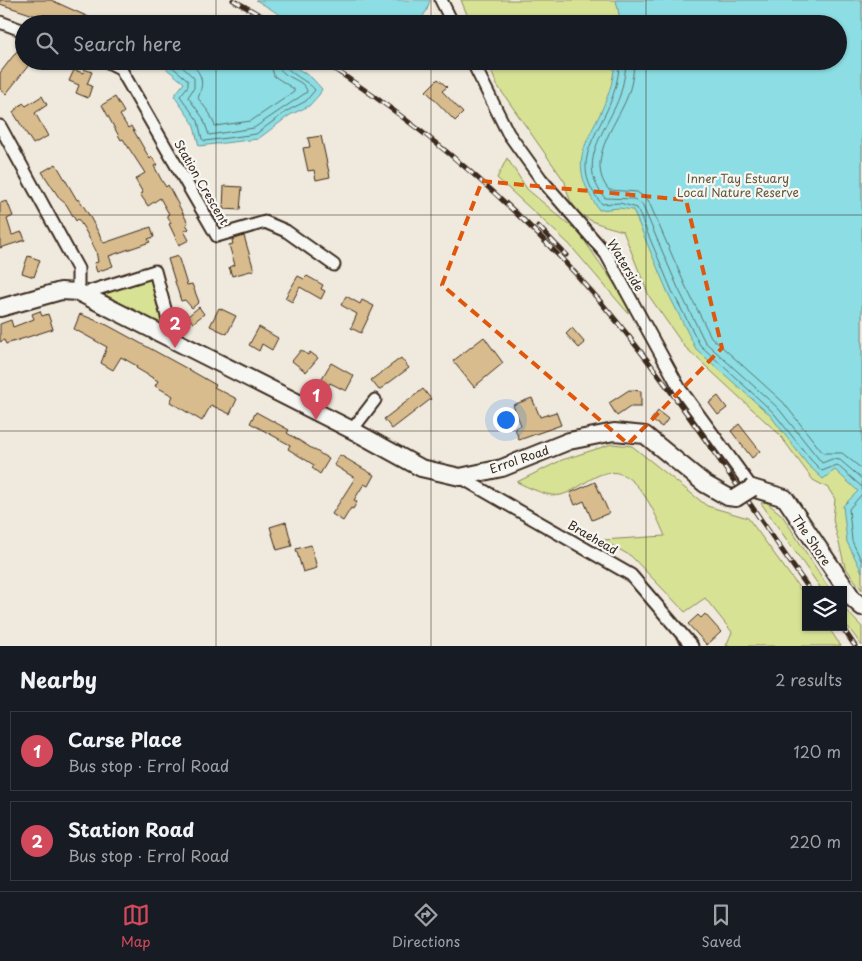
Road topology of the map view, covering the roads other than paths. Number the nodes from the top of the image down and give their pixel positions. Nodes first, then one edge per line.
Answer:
1 (441, 0) edge
2 (448, 15) edge
3 (0, 23) edge
4 (15, 28) edge
5 (121, 70) edge
6 (476, 70) edge
7 (0, 126) edge
8 (334, 265) dead end
9 (80, 294) junction
10 (0, 308) edge
11 (173, 339) junction
12 (375, 400) dead end
13 (352, 430) junction
14 (460, 477) junction
15 (752, 488) junction
16 (862, 607) edge
17 (692, 646) edge

1 - 2 street
3 - 4 street
5 - 8 street, Station Crescent
6 - 15 street, Waterside
7 - 9 street
9 - 10 street, Errol Road
9 - 11 street, Errol Road
9 - 11 street, Errol Road
11 - 13 street, Errol Road
12 - 13 street
13 - 14 street, Errol Road
14 - 15 street, Errol Road, bridge
14 - 17 street, Braehead
15 - 16 street, The Shore

